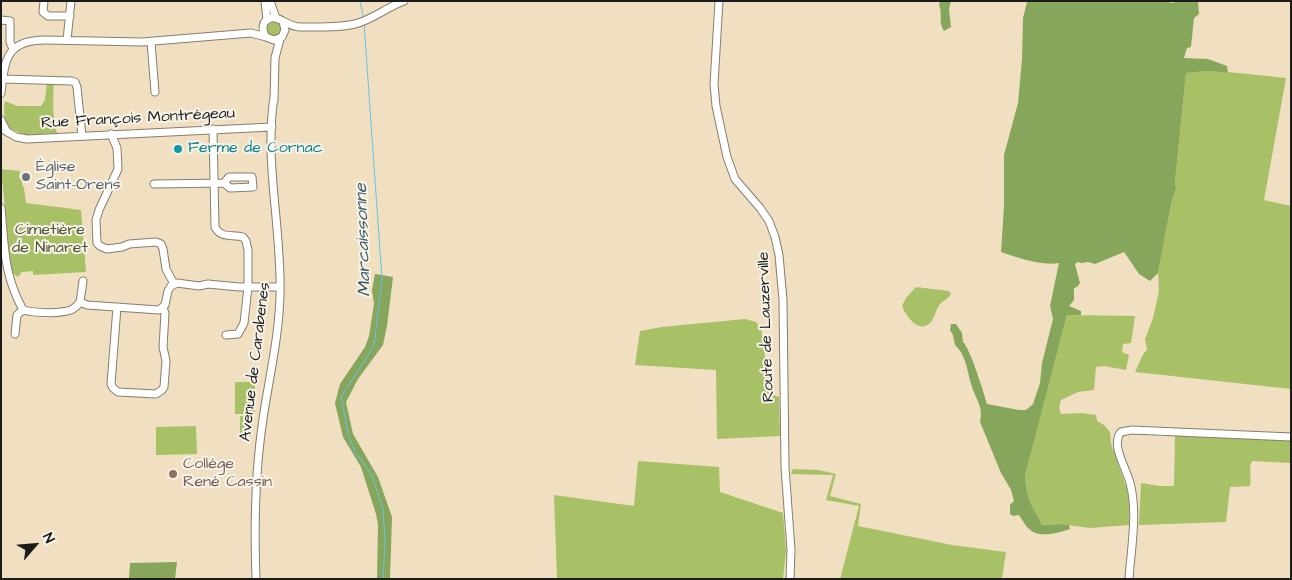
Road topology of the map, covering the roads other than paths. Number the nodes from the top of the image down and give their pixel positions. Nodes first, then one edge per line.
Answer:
1 (44, 1) edge
2 (71, 1) edge
3 (265, 1) edge
4 (270, 1) edge
5 (404, 1) edge
6 (719, 1) edge
7 (70, 16) junction
8 (1, 20) edge
9 (279, 20) junction
10 (265, 22) junction
11 (296, 27) junction
12 (251, 33) junction
13 (282, 36) junction
14 (267, 38) junction
15 (67, 40) junction
16 (151, 42) junction
17 (13, 49) junction
18 (275, 58) junction
19 (3, 79) junction
20 (155, 92) dead end
21 (1, 93) edge
22 (274, 97) junction
23 (1, 120) edge
24 (272, 126) junction
25 (213, 129) junction
26 (4, 130) edge
27 (111, 134) junction
28 (82, 136) junction
29 (272, 178) junction
30 (214, 183) junction
31 (224, 183) dead end
32 (154, 184) dead end
33 (1, 208) edge
34 (83, 281) dead end
35 (174, 284) junction
36 (248, 287) junction
37 (280, 287) junction
38 (80, 302) junction
39 (117, 307) junction
40 (162, 308) junction
41 (23, 310) junction
42 (15, 334) dead end
43 (226, 336) dead end
44 (1291, 437) edge
45 (256, 579) edge
46 (790, 579) edge
47 (1129, 579) edge

1 - 7 street
2 - 7 street
3 - 10 street
4 - 9 street
5 - 11 street
6 - 46 street, Route de Lauzerville
7 - 15 street
8 - 17 street
9 - 10 street
9 - 11 street
9 - 13 street
10 - 12 street
10 - 14 street
11 - 13 street
12 - 14 street
12 - 16 street
13 - 14 street
13 - 18 street, Avenue de Carabenes
14 - 18 street, Avenue de Carabenes
15 - 16 street
15 - 17 street
16 - 20 street
17 - 19 street
18 - 22 street, Avenue de Carabenes
19 - 21 street
19 - 28 street
22 - 24 street, Avenue de Carabenes
22 - 29 street, Avenue de Carabenes
23 - 26 street
24 - 25 street, Rue François Montrégeau
24 - 29 street, Avenue de Carabenes
25 - 27 street, Rue François Montrégeau
25 - 30 street
26 - 28 street, Rue François Montrégeau
27 - 28 street, Rue François Montrégeau
27 - 35 street
29 - 37 street, Avenue de Carabenes
30 - 31 street
30 - 32 street
30 - 36 street
33 - 41 street
34 - 38 street
35 - 36 street
35 - 40 street
36 - 37 street
36 - 43 street
37 - 45 street, Avenue de Carabenes
38 - 39 street
38 - 41 street
39 - 40 street
39 - 40 street
41 - 42 street
44 - 47 street

